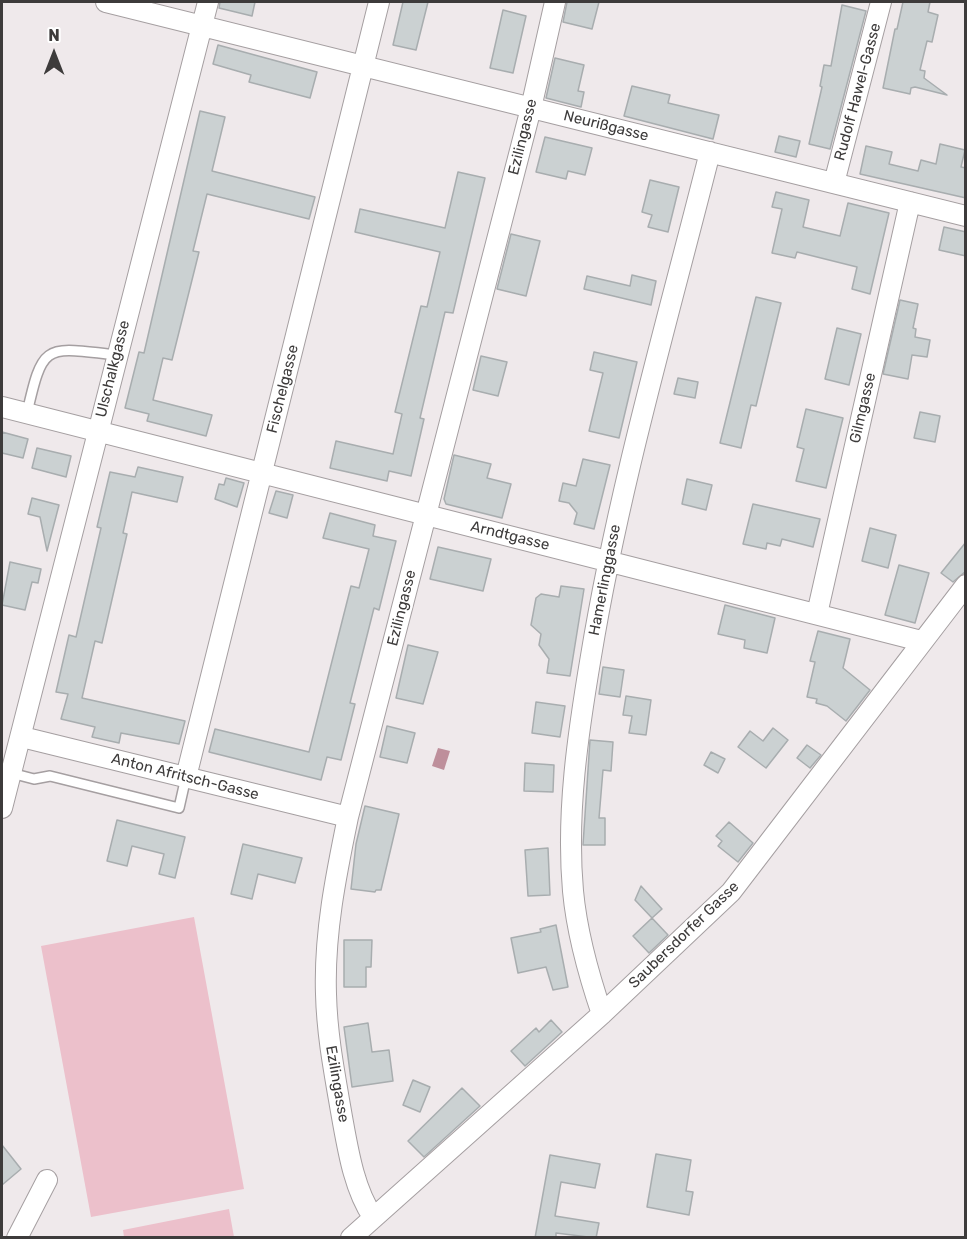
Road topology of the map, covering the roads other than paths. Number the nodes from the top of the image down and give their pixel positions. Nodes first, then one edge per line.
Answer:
1 (106, 2) edge
2 (208, 2) edge
3 (379, 2) edge
4 (555, 2) edge
5 (881, 2) edge
6 (202, 26) junction
7 (362, 66) junction
8 (531, 108) junction
9 (710, 152) junction
10 (834, 183) junction
11 (910, 202) junction
12 (966, 216) edge
13 (116, 354) junction
14 (2, 407) edge
15 (27, 413) junction
16 (98, 430) junction
17 (262, 472) junction
18 (426, 514) junction
19 (607, 561) junction
20 (966, 585) edge
21 (817, 614) junction
22 (921, 641) junction
23 (22, 737) junction
24 (11, 772) junction
25 (186, 777) junction
26 (2, 808) edge
27 (348, 817) junction
28 (602, 1014) junction
29 (47, 1180) dead end
30 (373, 1217) junction
31 (16, 1238) edge
32 (351, 1238) edge

1 - 6 street, Neurißgasse
2 - 6 street, Ulschalkgasse
3 - 7 street, Fischelgasse
4 - 8 street, Ezilingasse
5 - 10 street, Rudolf Hawel-Gasse
6 - 7 street, Neurißgasse
6 - 13 street, Ulschalkgasse
7 - 8 street, Neurißgasse
7 - 17 street, Fischelgasse
8 - 9 street, Neurißgasse
8 - 18 street, Ezilingasse
9 - 10 street, Neurißgasse
9 - 19 street, Hamerlinggasse
10 - 11 street, Neurißgasse
11 - 12 street, Neurißgasse
11 - 21 street, Gilmgasse
13 - 15 lane
13 - 16 street, Ulschalkgasse
14 - 15 street, Arndtgasse
15 - 16 street, Arndtgasse
16 - 17 street, Arndtgasse
16 - 23 street, Ulschalkgasse
17 - 18 street, Arndtgasse
17 - 25 street, Fischelgasse
18 - 19 street, Arndtgasse
18 - 27 street, Ezilingasse
19 - 21 street, Arndtgasse
19 - 28 street, Hamerlinggasse
20 - 22 street, Saubersdorfer Gasse
21 - 22 street, Arndtgasse
22 - 28 street, Saubersdorfer Gasse
23 - 24 street, Ulschalkgasse
23 - 25 street, Anton Afritsch-Gasse
24 - 25 lane
24 - 26 street, Ulschalkgasse
25 - 27 street, Anton Afritsch-Gasse
27 - 30 street, Ezilingasse
28 - 30 street, Saubersdorfer Gasse
29 - 31 street
30 - 32 street, Saubersdorfer Gasse

